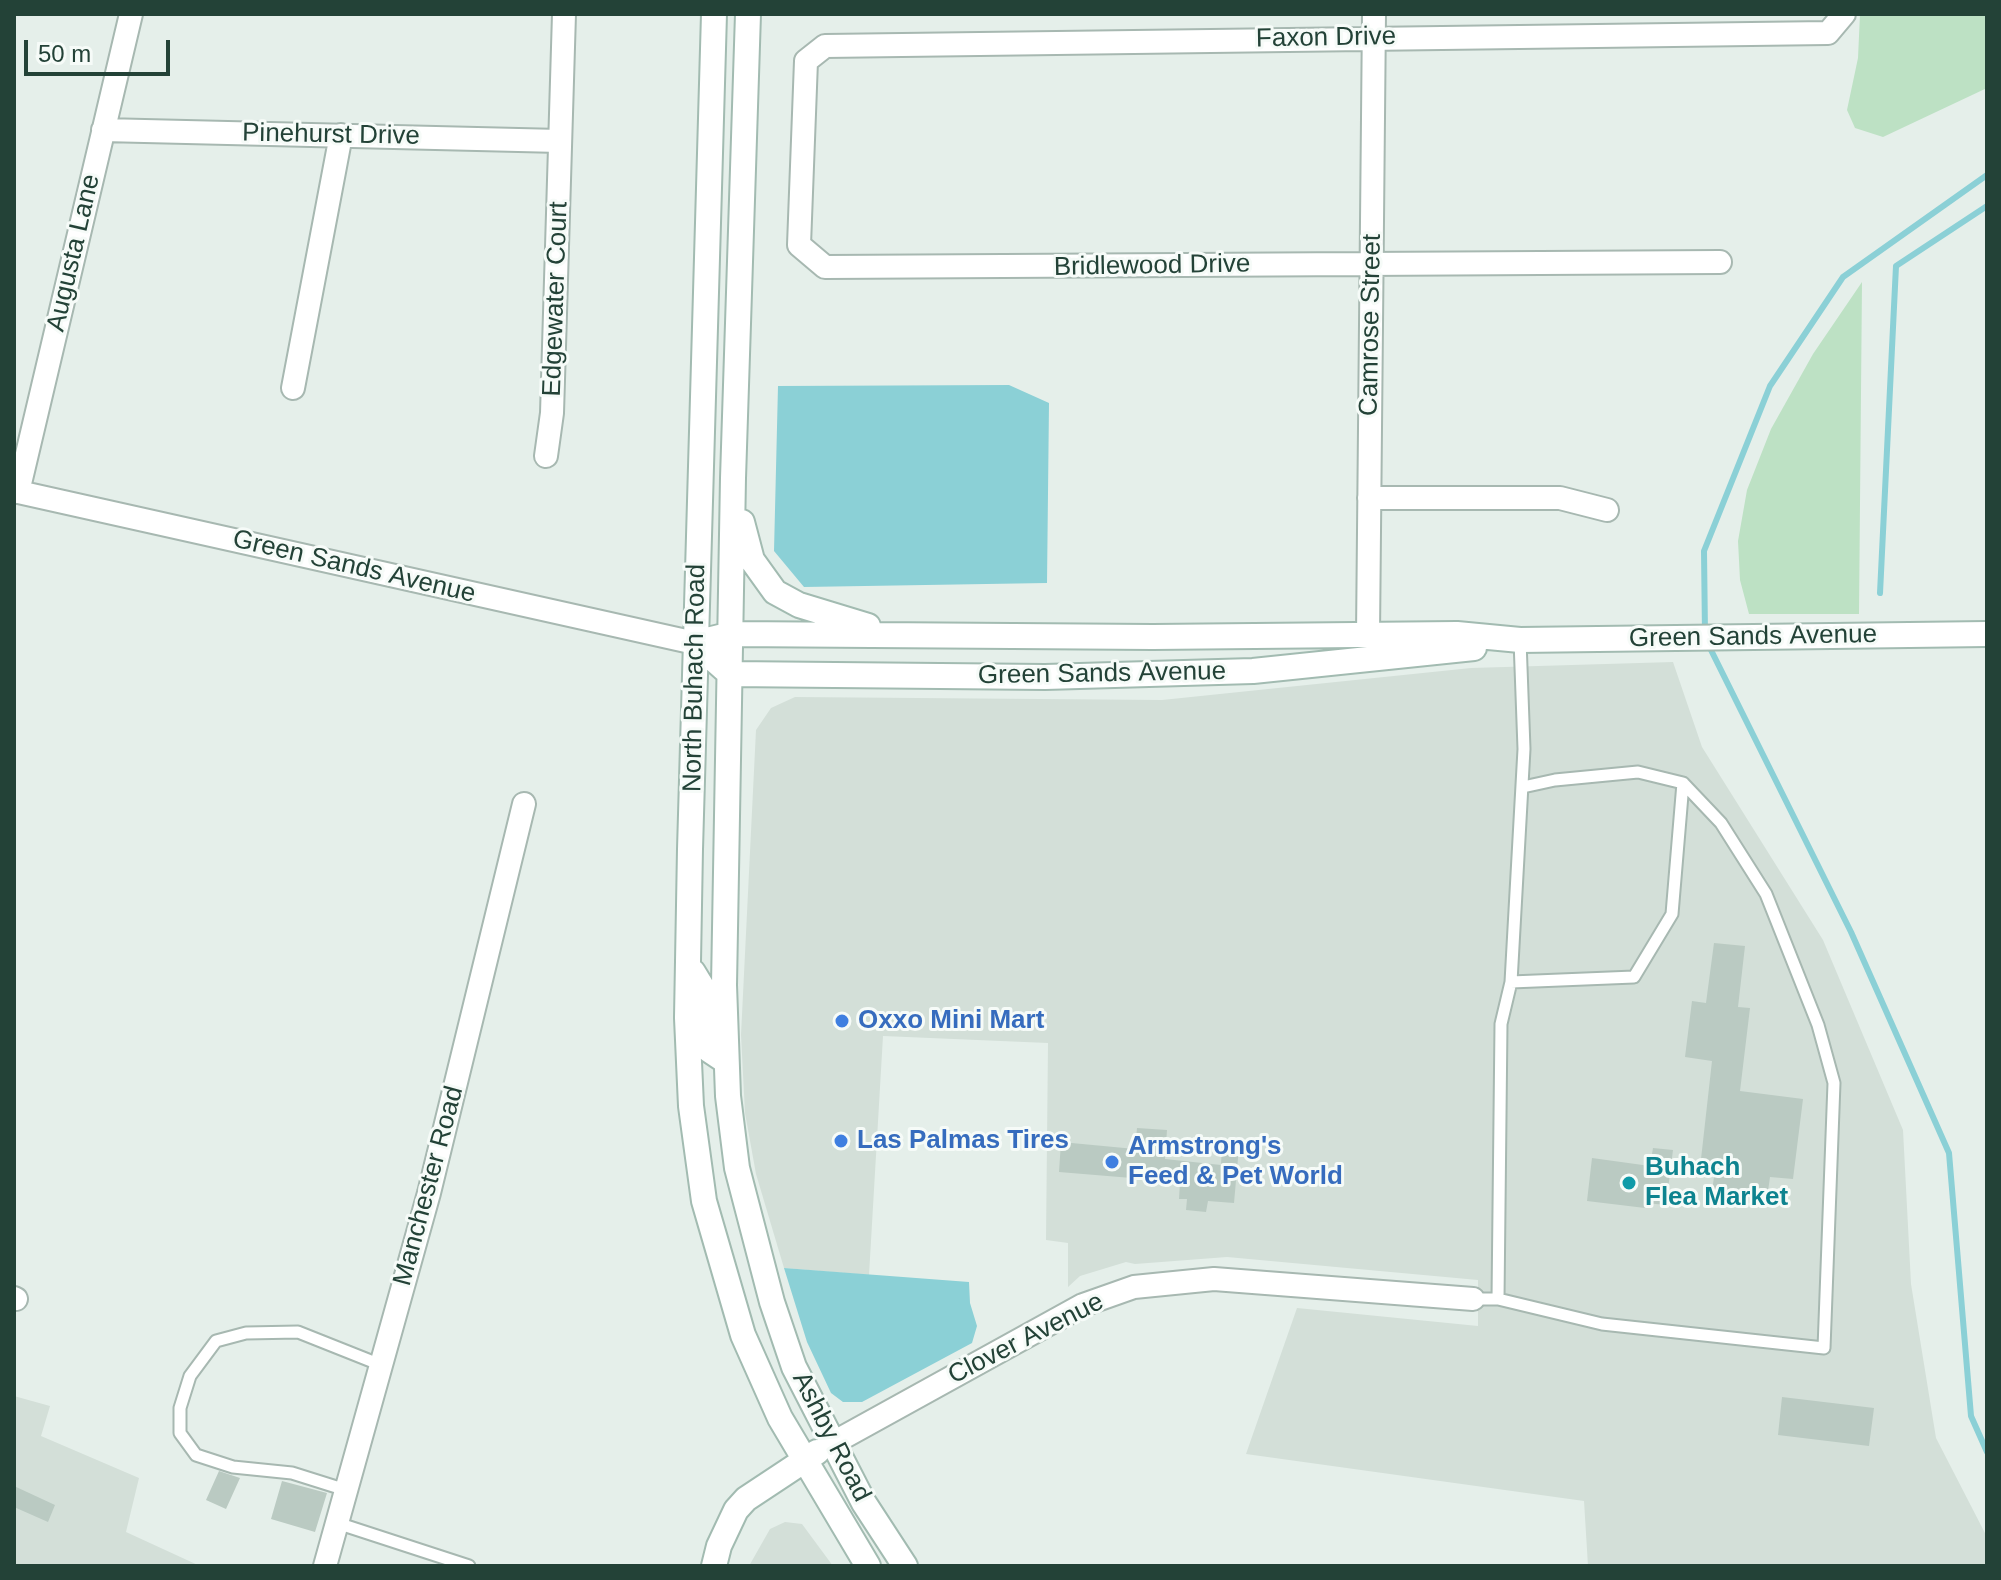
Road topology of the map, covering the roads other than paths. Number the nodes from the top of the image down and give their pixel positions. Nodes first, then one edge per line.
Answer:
1 (131, 14) edge
2 (564, 14) edge
3 (714, 14) edge
4 (748, 14) edge
5 (1374, 14) edge
6 (1844, 14) edge
7 (1373, 38) junction
8 (825, 46) joint
9 (103, 130) junction
10 (341, 135) junction
11 (560, 141) junction
12 (1371, 262) junction
13 (1720, 262) dead end
14 (293, 388) dead end
15 (546, 456) dead end
16 (733, 478) junction
17 (16, 492) edge
18 (1369, 498) junction
19 (1607, 510) dead end
20 (732, 634) junction
21 (894, 634) junction
22 (1987, 634) edge
23 (1368, 635) junction
24 (1520, 640) junction
25 (695, 643) junction
26 (730, 674) junction
27 (1683, 783) junction
28 (1523, 787) junction
29 (524, 804) dead end
30 (688, 963) junction
31 (1511, 982) junction
32 (724, 1060) junction
33 (1473, 1299) joint
34 (1498, 1299) junction
35 (772, 1302) joint
36 (743, 1335) joint
37 (381, 1365) junction
38 (833, 1443) junction
39 (803, 1461) junction
40 (346, 1490) junction
41 (337, 1523) junction
42 (325, 1566) edge
43 (469, 1566) edge
44 (714, 1566) edge
45 (868, 1566) edge
46 (905, 1566) edge

1 - 9 street, Augusta Lane
2 - 11 street, Edgewater Court
3 - 25 main road, North Buhach Road
4 - 16 main road, North Buhach Road
5 - 7 street, Camrose Street
6 - 7 street, Faxon Drive
7 - 8 street, Faxon Drive
7 - 12 street, Camrose Street
8 - 12 street, Bridlewood Drive
9 - 10 street, Pinehurst Drive
9 - 17 street, Augusta Lane
10 - 11 street, Pinehurst Drive
10 - 14 street
11 - 15 street, Edgewater Court
12 - 13 street, Bridlewood Drive
12 - 18 street, Camrose Street
16 - 20 main road, North Buhach Road
16 - 21 main road
17 - 25 street, Green Sands Avenue
18 - 19 street
18 - 23 street, Camrose Street
20 - 21 main road, Green Sands Avenue
20 - 25 main road, Green Sands Avenue
20 - 26 main road, North Buhach Road
21 - 23 main road, Green Sands Avenue
22 - 24 main road, Green Sands Avenue
23 - 24 main road, Green Sands Avenue
24 - 26 main road, Green Sands Avenue
24 - 28 lane
25 - 26 main road, Green Sands Avenue
25 - 30 main road, North Buhach Road
26 - 32 main road, North Buhach Road
27 - 28 lane
27 - 31 lane
27 - 34 lane
28 - 31 lane
29 - 37 street, Manchester Road
30 - 32 main road
30 - 36 main road, North Buhach Road
31 - 34 lane
32 - 35 main road, North Buhach Road
33 - 34 lane
33 - 38 street, Clover Avenue
35 - 38 main road, Ashby Road
36 - 39 main road, Ashby Road
37 - 40 street, Manchester Road
37 - 40 lane
38 - 39 main road
38 - 46 main road, Ashby Road
39 - 44 main road
39 - 45 main road, Ashby Road
40 - 41 street, Manchester Road
41 - 42 street, Manchester Road
41 - 43 lane

